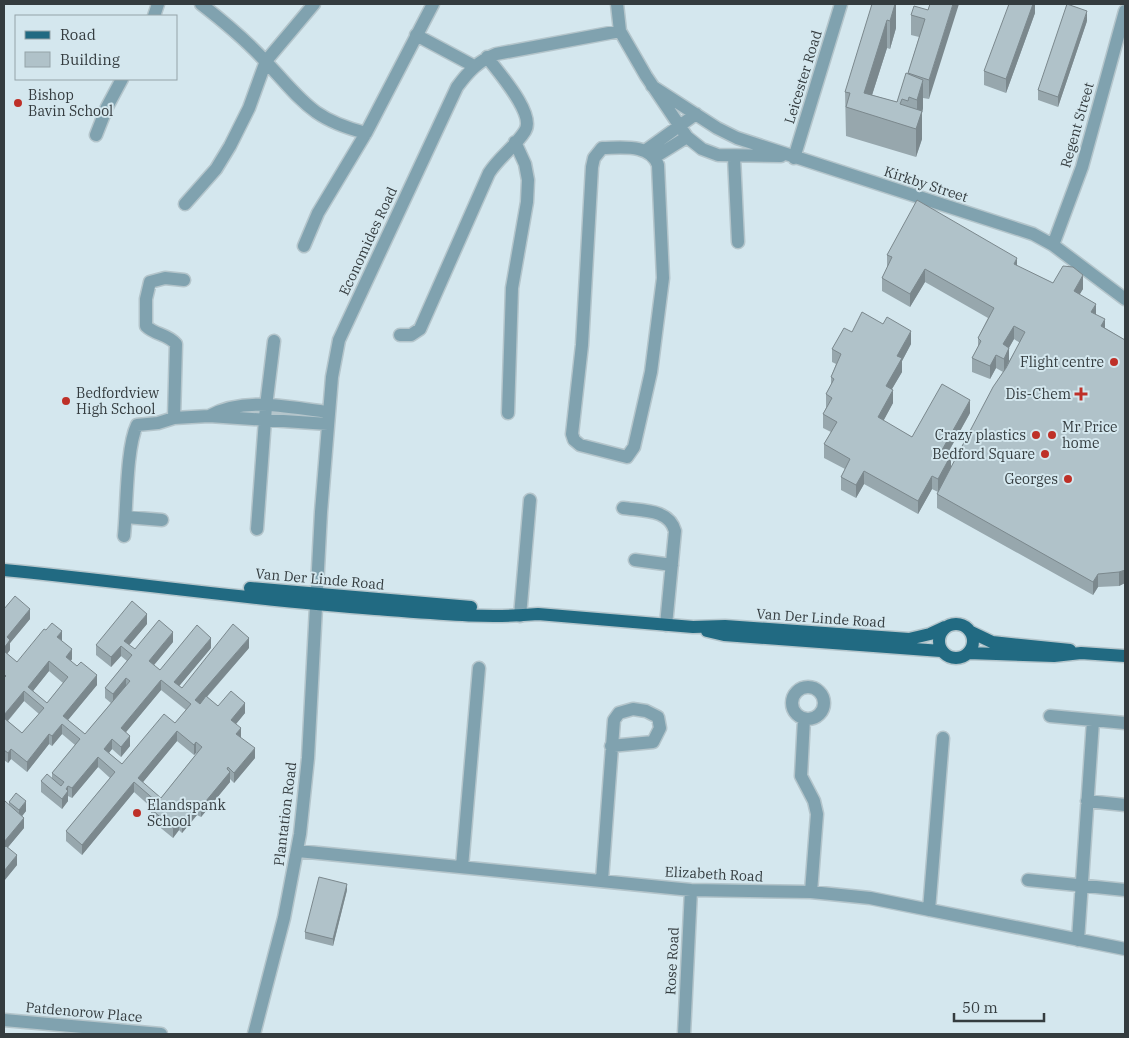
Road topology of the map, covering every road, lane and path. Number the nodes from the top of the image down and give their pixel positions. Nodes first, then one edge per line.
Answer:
1 (202, 4) edge
2 (314, 4) edge
3 (433, 4) edge
4 (617, 4) edge
5 (841, 4) edge
6 (1125, 11) edge
7 (620, 31) junction
8 (416, 35) junction
9 (487, 57) junction
10 (266, 61) junction
11 (474, 66) junction
12 (121, 80) edge
13 (652, 86) junction
14 (696, 114) junction
15 (683, 132) junction
16 (366, 133) junction
17 (96, 135) dead end
18 (737, 138) junction
19 (515, 142) junction
20 (650, 154) junction
21 (736, 157) junction
22 (791, 157) junction
23 (185, 204) dead end
24 (738, 242) dead end
25 (1053, 245) junction
26 (304, 246) dead end
27 (184, 280) dead end
28 (1125, 299) edge
29 (400, 335) dead end
30 (274, 341) dead end
31 (265, 412) junction
32 (508, 413) dead end
33 (174, 418) junction
34 (329, 418) junction
35 (530, 500) dead end
36 (623, 508) dead end
37 (126, 517) junction
38 (162, 520) dead end
39 (258, 529) dead end
40 (124, 536) dead end
41 (635, 560) dead end
42 (672, 564) junction
43 (4, 570) edge
44 (316, 599) junction
45 (520, 613) junction
46 (666, 625) junction
47 (693, 627) junction
48 (945, 627) junction
49 (970, 632) junction
50 (941, 651) junction
51 (968, 653) junction
52 (1081, 653) junction
53 (1125, 656) edge
54 (478, 668) dead end
55 (1050, 716) dead end
56 (804, 719) dead end
57 (1093, 721) junction
58 (1125, 723) edge
59 (943, 738) dead end
60 (611, 746) dead end
61 (1087, 801) junction
62 (1125, 805) edge
63 (298, 851) junction
64 (462, 867) junction
65 (602, 880) junction
66 (1028, 880) dead end
67 (1081, 886) junction
68 (691, 890) junction
69 (1125, 890) edge
70 (811, 892) junction
71 (929, 910) junction
72 (1078, 940) junction
73 (1125, 949) edge
74 (4, 1020) edge
75 (161, 1034) edge
76 (254, 1034) edge
77 (684, 1034) edge

1 - 10 street
2 - 10 street
3 - 8 street
4 - 7 street, Kirkby Street
5 - 22 street, Leicester Road
6 - 25 street, Regent Street
7 - 9 street, Economides Road
7 - 13 street, Kirkby Street
8 - 11 street
8 - 16 street
9 - 11 street, Economides Road
9 - 19 street
10 - 16 street
10 - 23 street
11 - 34 street, Economides Road
12 - 17 street
13 - 14 street, Kirkby Street
13 - 15 street, Kirkby Street
14 - 15 street
14 - 18 street, Kirkby Street
15 - 20 street
15 - 21 street, Kirkby Street
16 - 26 street
18 - 21 street
18 - 22 street, Kirkby Street
19 - 29 street
19 - 32 street
20 - 20 street
21 - 22 street, Kirkby Street
21 - 24 street
22 - 25 street, Kirkby Street
25 - 28 street, Kirkby Street
27 - 33 street
30 - 31 street
31 - 33 street
31 - 34 street
31 - 39 street
33 - 37 street
34 - 44 street, Economides Road
35 - 45 street
36 - 42 street
37 - 38 street
37 - 40 street
41 - 42 street
42 - 46 street
43 - 44 main road, Van Der Linde Road
44 - 45 main road, Van Der Linde Road
44 - 63 street, Plantation Road
45 - 46 main road, Van Der Linde Road
46 - 47 main road, Van Der Linde Road
47 - 48 main road, Van Der Linde Road
47 - 50 main road, Van Der Linde Road
48 - 49 main road
48 - 50 main road
49 - 51 main road
49 - 52 main road
50 - 51 main road
51 - 52 main road
52 - 53 main road
54 - 64 street
55 - 57 street
56 - 70 street
57 - 58 street
57 - 61 street
59 - 71 street
60 - 65 street
61 - 62 street
61 - 67 street
63 - 64 street, Elizabeth Road
63 - 76 street, Plantation Road
64 - 65 street, Elizabeth Road
65 - 68 street, Elizabeth Road
66 - 67 street
67 - 69 street
67 - 72 street
68 - 70 street, Elizabeth Road
68 - 77 street, Rose Road
70 - 71 street, Elizabeth Road
71 - 72 street, Elizabeth Road
72 - 73 street, Elizabeth Road
74 - 75 street, Patdenorow Place

